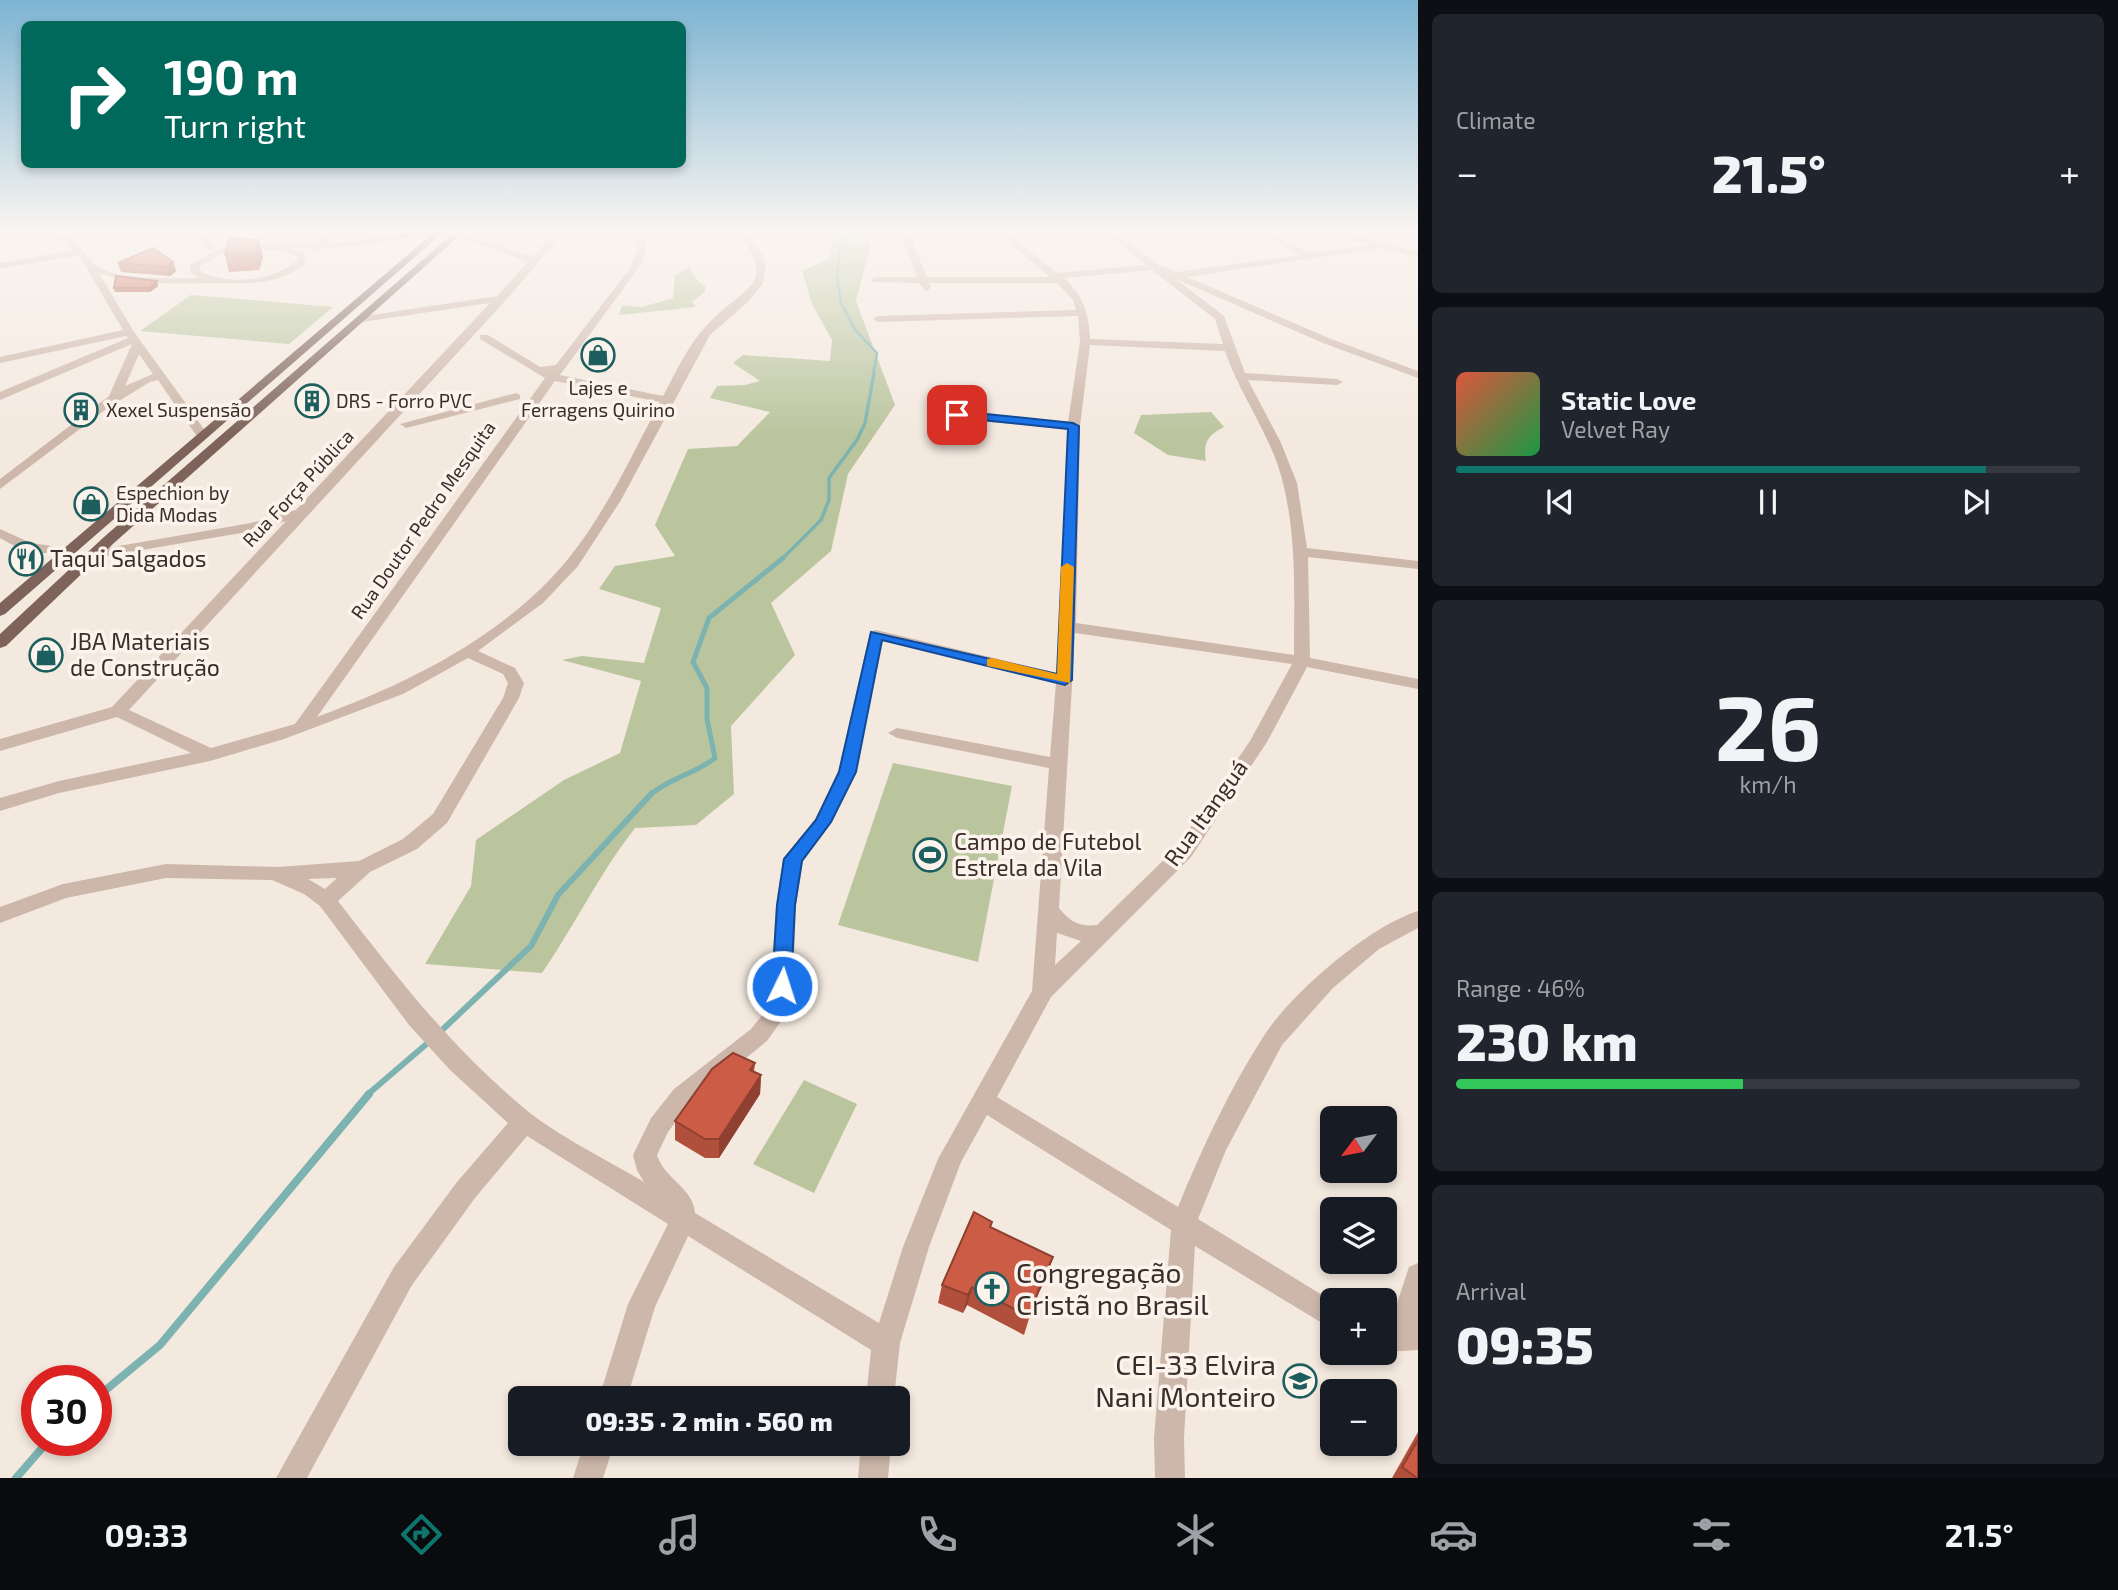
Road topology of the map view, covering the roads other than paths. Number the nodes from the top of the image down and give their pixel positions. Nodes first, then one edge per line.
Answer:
1 (110, 298) edge
2 (362, 298) edge
3 (386, 298) edge
4 (502, 298) joint
5 (611, 298) edge
6 (746, 298) edge
7 (1076, 298) edge
8 (1198, 298) edge
9 (1231, 298) edge
10 (1083, 313) junction
11 (362, 319) junction
12 (878, 319) dead end
13 (476, 334) junction
14 (134, 338) junction
15 (1085, 342) junction
16 (1230, 348) junction
17 (3, 356) edge
18 (557, 372) junction
19 (1418, 375) edge
20 (161, 376) junction
21 (1240, 376) junction
22 (1337, 382) dead end
23 (0, 396) edge
24 (536, 397) junction
25 (114, 398) junction
26 (668, 400) junction
27 (262, 404) junction
28 (187, 409) junction
29 (226, 414) junction
30 (957, 415) dead end
31 (385, 424) junction
32 (406, 424) junction
33 (1073, 426) junction
34 (202, 435) junction
35 (373, 437) junction
36 (151, 479) junction
37 (2, 485) edge
38 (300, 512) junction
39 (253, 527) junction
40 (0, 533) edge
41 (280, 533) junction
42 (109, 540) junction
43 (159, 541) junction
44 (74, 546) junction
45 (47, 549) junction
46 (1300, 552) junction
47 (95, 554) junction
48 (60, 559) junction
49 (1418, 565) edge
50 (0, 611) edge
51 (1068, 627) junction
52 (0, 643) edge
53 (467, 652) junction
54 (1302, 661) junction
55 (495, 665) junction
56 (436, 673) junction
57 (1065, 680) junction
58 (1418, 684) edge
59 (322, 699) junction
60 (118, 711) junction
61 (344, 711) junction
62 (302, 726) junction
63 (897, 733) dead end
64 (0, 745) edge
65 (210, 755) junction
66 (1058, 764) junction
67 (0, 805) edge
68 (363, 866) junction
69 (274, 873) junction
70 (327, 901) junction
71 (1048, 908) junction
72 (0, 915) edge
73 (1418, 919) edge
74 (1101, 932) junction
75 (1044, 991) junction
76 (985, 1102) junction
77 (524, 1122) junction
78 (682, 1220) junction
79 (1184, 1223) junction
80 (1417, 1286) edge
81 (1320, 1308) edge
82 (1401, 1338) edge
83 (886, 1343) junction
84 (617, 1386) edge
85 (881, 1386) edge
86 (595, 1456) edge
87 (875, 1456) edge
88 (292, 1478) edge
89 (588, 1478) edge
90 (873, 1478) edge
91 (1170, 1478) edge

1 - 14 street
2 - 29 main road
3 - 11 main road
4 - 11 street
4 - 13 street, Rua Força Pública
5 - 18 street, Rua Doutor Pedro Mesquita
6 - 26 street
7 - 10 street
8 - 16 street, Rua Itanguá
9 - 19 street
10 - 12 street
10 - 15 street
11 - 27 main road
13 - 18 street
13 - 31 street, Rua Força Pública
14 - 17 street
14 - 20 street
14 - 23 street
14 - 25 street
15 - 16 street
15 - 33 street
16 - 21 street, Rua Itanguá
18 - 24 street, Rua Doutor Pedro Mesquita
18 - 26 street
20 - 25 street
20 - 28 street
21 - 22 street
21 - 46 street, Rua Itanguá
24 - 32 street
24 - 59 street, Rua Doutor Pedro Mesquita
25 - 37 street
26 - 53 street
27 - 29 main road
27 - 42 main road
28 - 29 street
28 - 34 street
29 - 34 main road
30 - 33 street
31 - 32 street
31 - 35 street, Rua Força Pública
32 - 35 street
33 - 51 street
34 - 36 main road
35 - 38 street, Rua Força Pública
36 - 42 main road
36 - 44 main road
38 - 39 street
38 - 41 street, Rua Força Pública
39 - 41 street
39 - 43 street
40 - 45 street
41 - 60 street, Rua Força Pública
42 - 43 street
42 - 47 main road
43 - 47 street
44 - 45 street
44 - 48 main road
45 - 48 street
46 - 49 street
46 - 54 street, Rua Itanguá
47 - 52 main road
48 - 50 main road
51 - 54 street
51 - 57 street
53 - 55 street
53 - 56 street
54 - 58 street
54 - 74 street, Rua Itanguá
55 - 56 street
55 - 68 street
56 - 61 street
57 - 66 street
57 - 78 street
59 - 61 street
59 - 62 street, Rua Doutor Pedro Mesquita
60 - 64 street
60 - 65 street
61 - 62 street
62 - 65 street
63 - 66 street
65 - 67 street
66 - 71 street
68 - 69 street
68 - 70 street
69 - 70 street
69 - 72 street
70 - 77 street
71 - 74 street
71 - 75 street
73 - 79 street
74 - 75 street, Rua Itanguá
75 - 76 street, Rua Itanguá
76 - 79 street
76 - 83 street, Rua Itanguá
77 - 78 street
77 - 88 street
78 - 83 street
78 - 84 street
79 - 81 street
79 - 91 street
80 - 82 street
83 - 85 street, Rua Itanguá
86 - 89 street
87 - 90 street

